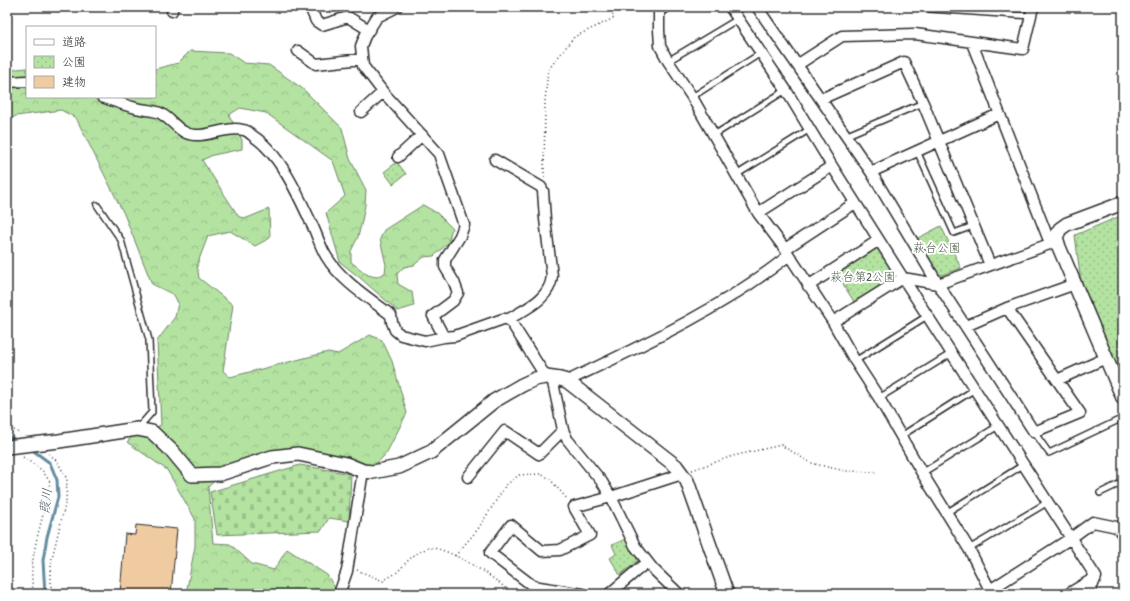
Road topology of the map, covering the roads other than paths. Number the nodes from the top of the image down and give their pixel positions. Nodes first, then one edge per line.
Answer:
1 (310, 7) edge
2 (397, 7) edge
3 (672, 7) edge
4 (730, 7) edge
5 (757, 7) edge
6 (930, 7) edge
7 (659, 10) edge
8 (1032, 12) edge
9 (738, 19) junction
10 (369, 30) junction
11 (972, 42) junction
12 (298, 51) dead end
13 (761, 53) junction
14 (362, 59) junction
15 (668, 61) junction
16 (797, 65) junction
17 (26, 81) edge
18 (7, 82) edge
19 (786, 90) junction
20 (383, 92) junction
21 (692, 97) junction
22 (105, 98) edge
23 (821, 99) junction
24 (923, 102) junction
25 (361, 112) dead end
26 (999, 114) junction
27 (811, 129) junction
28 (422, 135) junction
29 (714, 135) junction
30 (845, 136) junction
31 (939, 142) junction
32 (917, 151) junction
33 (398, 157) dead end
34 (495, 160) dead end
35 (832, 166) junction
36 (871, 172) junction
37 (736, 175) junction
38 (855, 203) junction
39 (1123, 203) edge
40 (97, 205) dead end
41 (758, 213) junction
42 (972, 226) junction
43 (879, 240) junction
44 (1058, 241) junction
45 (786, 253) junction
46 (990, 265) junction
47 (903, 278) junction
48 (938, 284) junction
49 (1074, 284) junction
50 (808, 286) junction
51 (1007, 308) junction
52 (927, 316) junction
53 (510, 319) junction
54 (833, 322) junction
55 (966, 326) junction
56 (444, 337) junction
57 (952, 354) junction
58 (1106, 358) junction
59 (855, 361) junction
60 (549, 378) junction
61 (1057, 380) junction
62 (567, 381) junction
63 (975, 389) junction
64 (880, 398) junction
65 (1123, 398) edge
66 (1123, 418) edge
67 (998, 426) junction
68 (137, 429) junction
69 (562, 430) junction
70 (1034, 432) junction
71 (901, 436) junction
72 (8, 447) edge
73 (1023, 465) junction
74 (363, 471) junction
75 (922, 473) junction
76 (682, 474) junction
77 (468, 477) dead end
78 (1123, 482) edge
79 (1100, 493) dead end
80 (611, 497) junction
81 (1048, 502) junction
82 (946, 513) junction
83 (1123, 535) edge
84 (1071, 538) junction
85 (969, 550) junction
86 (647, 562) junction
87 (1096, 577) junction
88 (992, 592) edge
89 (339, 594) edge
90 (583, 594) edge
91 (608, 594) edge
92 (679, 594) edge
93 (727, 594) edge
94 (1068, 594) edge
95 (1089, 594) edge

1 - 10 street
2 - 10 street
3 - 7 lane
4 - 9 street
5 - 16 street
6 - 8 lane
7 - 15 street
8 - 11 street
9 - 13 street
9 - 15 lane
10 - 14 street
11 - 16 street
11 - 26 street
12 - 14 street
13 - 19 street
13 - 21 lane
14 - 20 street
15 - 21 street
16 - 23 street
17 - 18 street
19 - 27 street
19 - 29 lane
20 - 25 street
20 - 28 street
21 - 29 street
22 - 56 street
23 - 24 street
23 - 30 street
24 - 30 lane
24 - 31 street
26 - 31 street
26 - 44 street
27 - 35 street
27 - 37 lane
28 - 33 street
28 - 56 street
29 - 37 street
30 - 36 street
31 - 32 street
31 - 42 street
32 - 36 street
32 - 42 lane
34 - 53 street
35 - 38 street
35 - 41 street
36 - 48 street
37 - 41 street
38 - 43 street
38 - 45 street
39 - 44 street
40 - 68 lane
41 - 45 street
42 - 46 street
43 - 47 street
43 - 50 street
44 - 46 street
44 - 49 street
45 - 50 street
45 - 62 street
46 - 48 street
47 - 48 street
47 - 52 street
47 - 54 street
48 - 55 street
49 - 51 street
49 - 58 street
50 - 54 street
51 - 55 street
51 - 61 street
52 - 57 street
52 - 59 lane
53 - 56 street
53 - 60 street
54 - 59 street
55 - 70 street
57 - 63 street
57 - 64 lane
58 - 61 street
58 - 65 street
59 - 64 street
60 - 62 street
60 - 69 street
60 - 74 street
61 - 70 street
62 - 76 street
63 - 67 street
63 - 71 lane
64 - 71 street
66 - 70 lane
67 - 73 street
67 - 75 lane
68 - 72 street
68 - 74 street
69 - 77 street
69 - 80 street
71 - 75 street
73 - 81 street
73 - 82 lane
74 - 89 street
75 - 82 street
76 - 80 street
76 - 93 street
78 - 79 lane
80 - 86 street
80 - 90 street
81 - 84 street
81 - 85 lane
82 - 85 street
83 - 84 street
84 - 87 street
84 - 88 street
85 - 88 street
86 - 91 street
86 - 92 street
87 - 94 street
87 - 95 street

